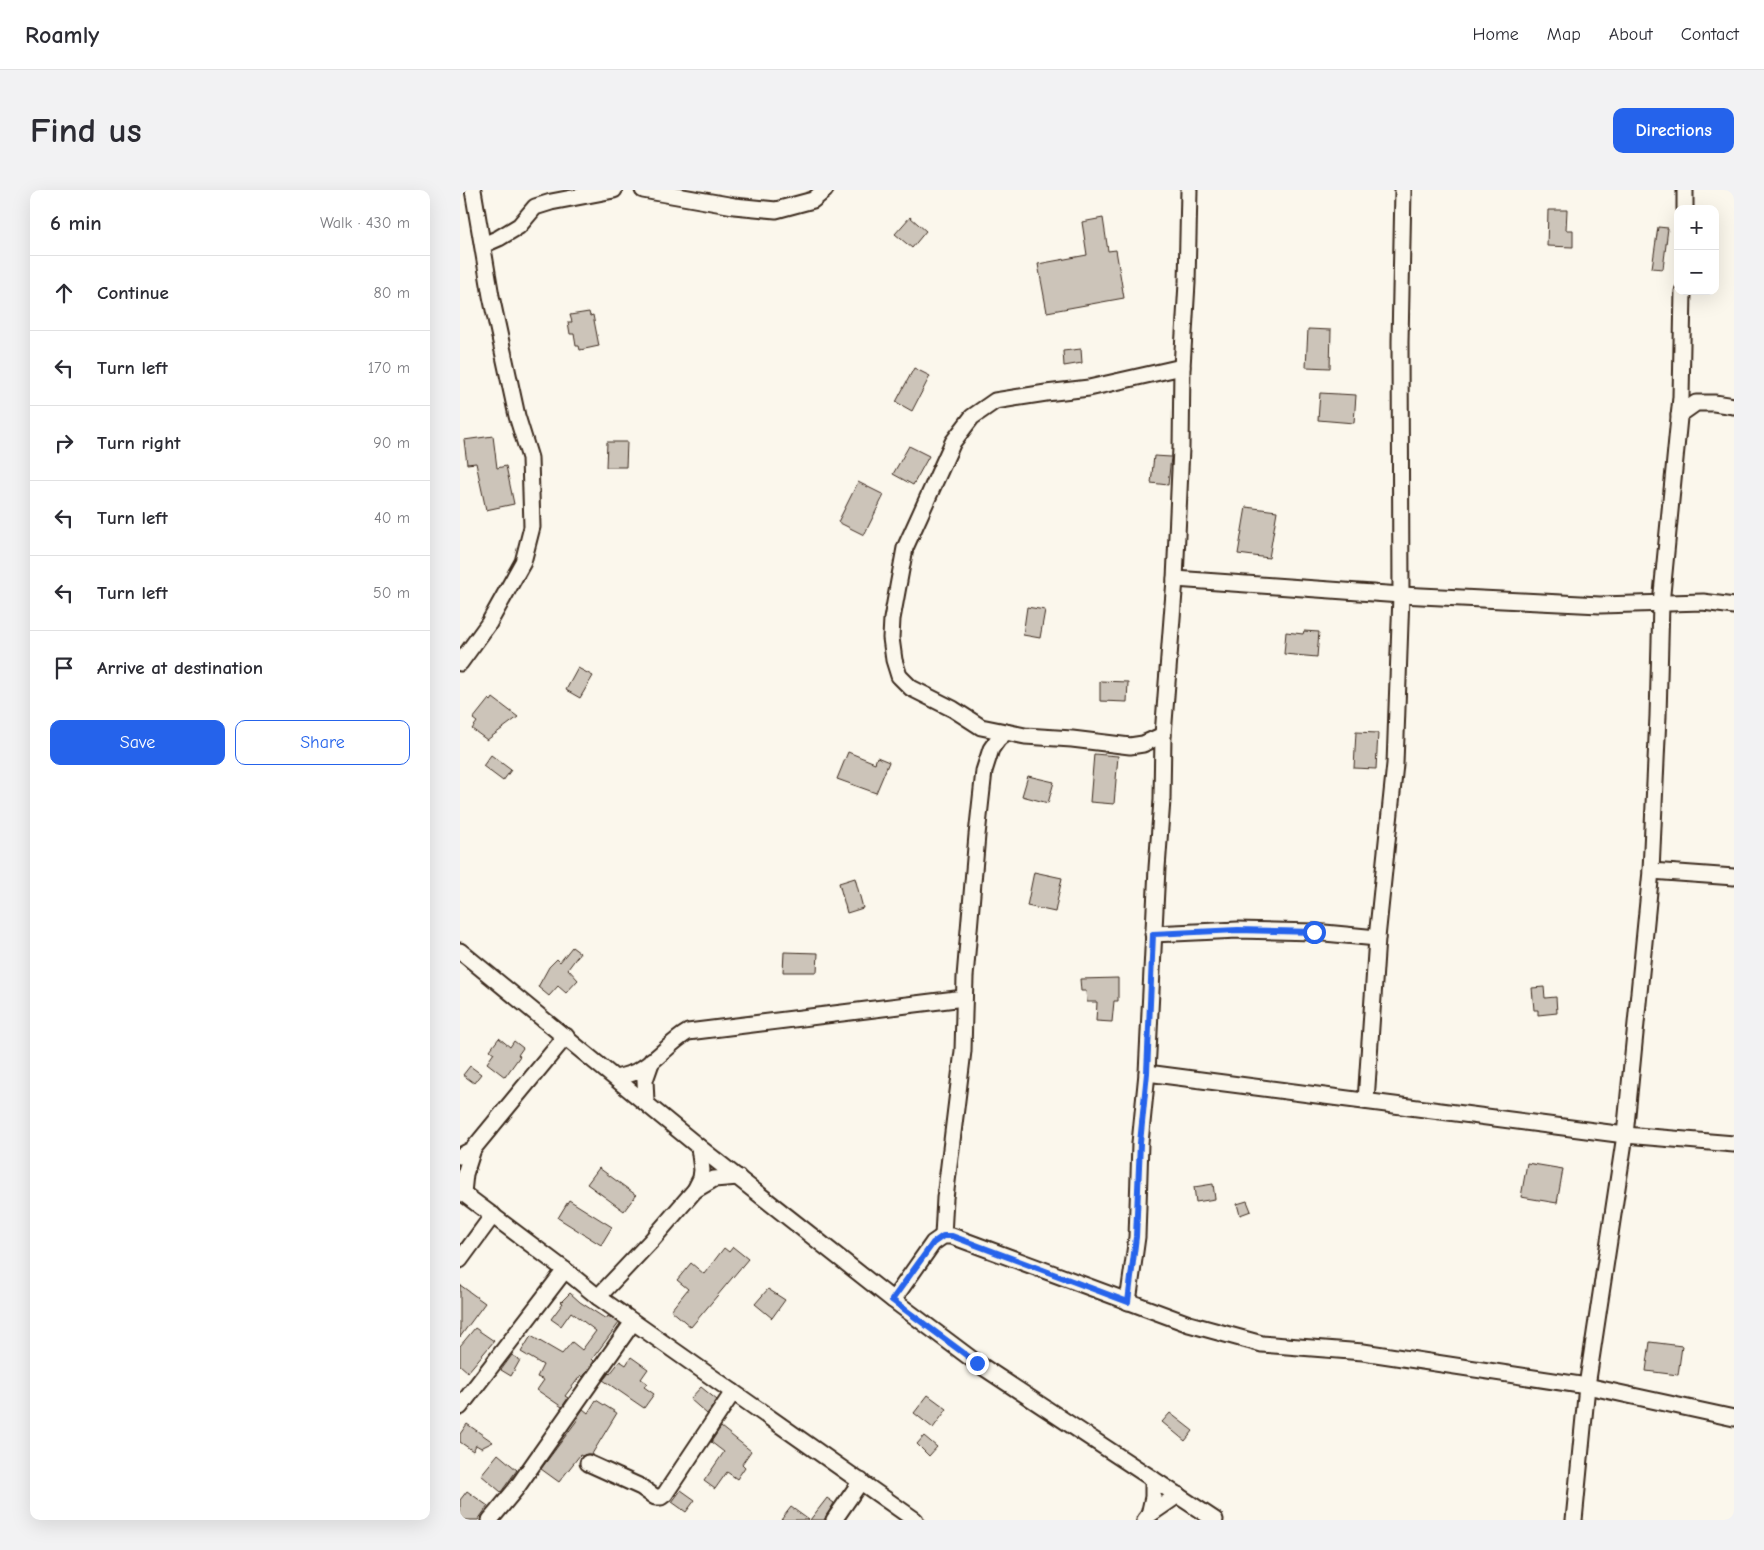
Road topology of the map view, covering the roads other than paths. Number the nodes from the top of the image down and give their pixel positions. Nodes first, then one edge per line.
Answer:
1 (473, 190) edge
2 (614, 190) edge
3 (643, 190) edge
4 (825, 190) edge
5 (1189, 190) edge
6 (1403, 190) edge
7 (1685, 190) edge
8 (1685, 205) edge
9 (483, 245) junction
10 (1683, 295) edge
11 (1182, 367) junction
12 (1734, 406) edge
13 (1679, 415) junction
14 (1175, 579) junction
15 (1401, 595) junction
16 (1661, 604) junction
17 (1734, 606) edge
18 (460, 663) edge
19 (1006, 732) junction
20 (1163, 735) junction
21 (1651, 871) junction
22 (1734, 877) edge
23 (1153, 934) junction
24 (1377, 938) junction
25 (460, 951) edge
26 (964, 998) junction
27 (566, 1036) junction
28 (652, 1060) junction
29 (1147, 1073) junction
30 (616, 1078) junction
31 (1366, 1101) junction
32 (646, 1102) junction
33 (1625, 1135) junction
34 (1734, 1144) edge
35 (699, 1146) junction
36 (466, 1152) edge
37 (738, 1177) junction
38 (695, 1190) junction
39 (461, 1192) edge
40 (493, 1215) junction
41 (943, 1236) junction
42 (460, 1260) edge
43 (565, 1270) junction
44 (598, 1297) junction
45 (892, 1300) junction
46 (1128, 1302) junction
47 (634, 1322) junction
48 (1587, 1386) junction
49 (733, 1392) junction
50 (462, 1400) edge
51 (1734, 1418) edge
52 (588, 1463) dead end
53 (1153, 1479) junction
54 (860, 1481) junction
55 (1178, 1495) junction
56 (1147, 1518) edge
57 (490, 1520) edge
58 (834, 1520) edge
59 (915, 1520) edge
60 (1214, 1520) edge
61 (1574, 1520) edge

1 - 9 street
2 - 9 street
3 - 4 street
5 - 11 street
6 - 15 street
7 - 8 street
9 - 18 street
10 - 13 street
11 - 14 street
11 - 19 street
12 - 13 street
13 - 16 street
14 - 15 street
14 - 20 street
15 - 16 street
15 - 24 street
16 - 17 street
16 - 21 street
19 - 20 street
19 - 26 street
20 - 23 street
21 - 22 street
21 - 33 street
23 - 24 street
23 - 29 street
24 - 31 street
25 - 27 street
26 - 28 street
26 - 41 street
27 - 30 street
27 - 36 street
28 - 30 street
28 - 32 street
29 - 31 street
29 - 46 street
30 - 32 street
31 - 33 street
32 - 35 street
33 - 34 street
33 - 48 street
35 - 37 street
35 - 38 street
36 - 39 street
37 - 38 street
37 - 45 street
38 - 44 street
39 - 40 street
40 - 42 street
40 - 43 street
41 - 45 street
41 - 46 street
43 - 44 street
43 - 50 street
44 - 47 street
45 - 53 street
46 - 48 street
47 - 49 street
47 - 57 street
48 - 51 street
48 - 61 street
49 - 52 street
49 - 54 street
53 - 55 street
53 - 56 street
54 - 58 street
54 - 59 street
55 - 56 street
55 - 60 street

